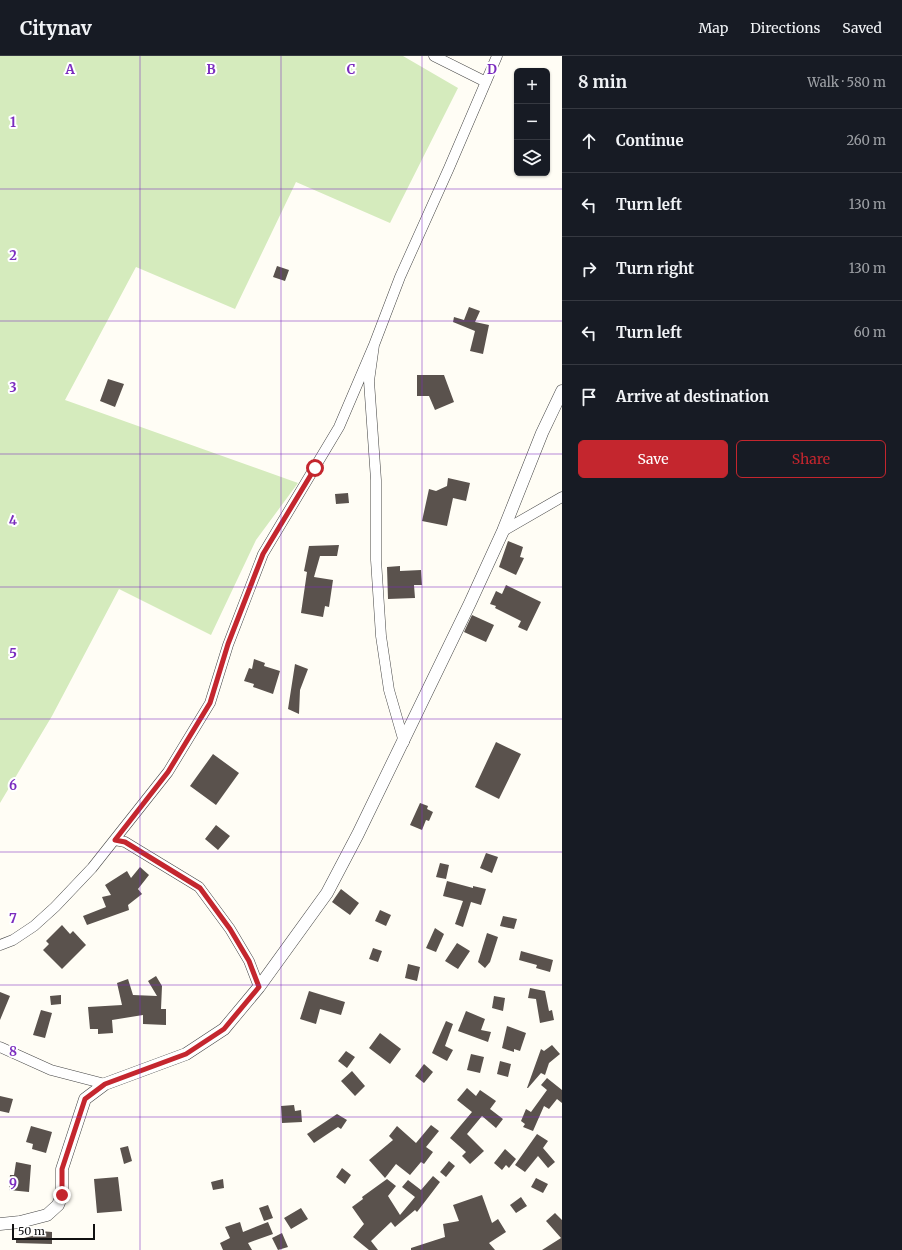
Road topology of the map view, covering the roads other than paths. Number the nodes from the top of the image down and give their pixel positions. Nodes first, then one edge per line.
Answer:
1 (434, 56) edge
2 (497, 56) edge
3 (486, 82) junction
4 (374, 344) junction
5 (562, 391) edge
6 (562, 497) edge
7 (504, 530) junction
8 (404, 742) junction
9 (115, 840) junction
10 (0, 946) edge
11 (259, 987) junction
12 (0, 1047) edge
13 (105, 1084) junction
14 (0, 1224) edge

1 - 3 street
2 - 3 street
3 - 4 street
4 - 8 street
4 - 9 street
5 - 7 street
6 - 7 street
7 - 8 street
8 - 11 street
9 - 10 street
9 - 11 street
11 - 13 street
12 - 13 street
13 - 14 street

